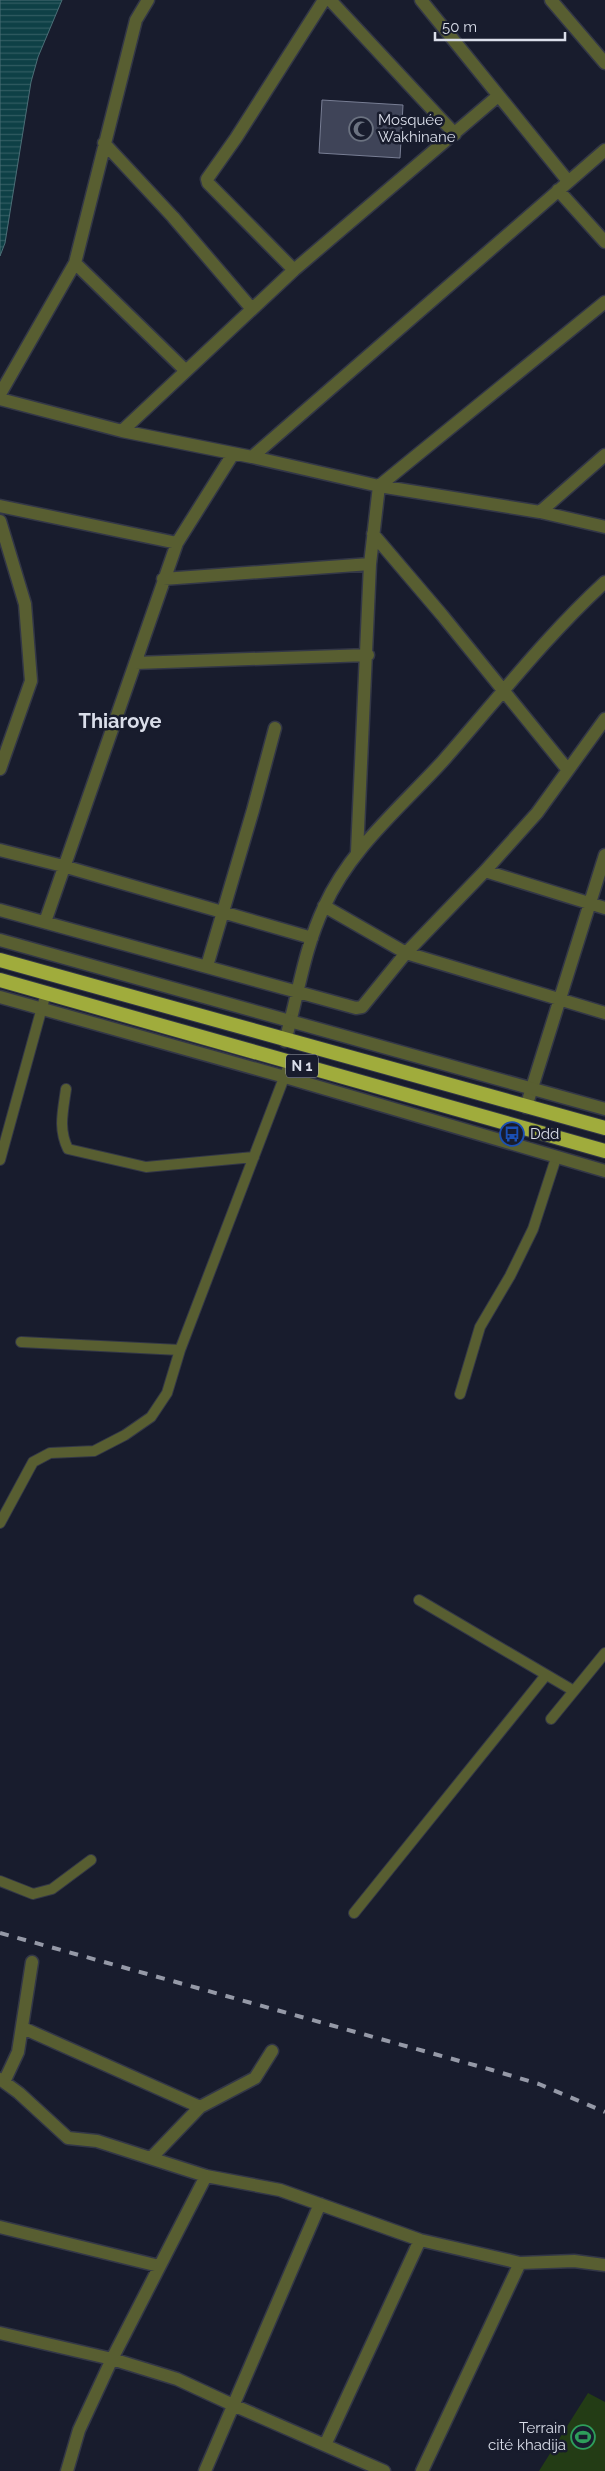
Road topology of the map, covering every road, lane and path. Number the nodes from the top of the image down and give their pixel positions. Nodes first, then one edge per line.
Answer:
1 (148, 0) edge
2 (324, 0) edge
3 (330, 0) edge
4 (421, 0) edge
5 (551, 0) edge
6 (605, 63) edge
7 (498, 96) junction
8 (455, 134) junction
9 (104, 143) junction
10 (605, 150) edge
11 (563, 185) junction
12 (605, 242) edge
13 (75, 263) junction
14 (294, 270) junction
15 (605, 302) edge
16 (252, 309) junction
17 (185, 370) junction
18 (0, 394) edge
19 (0, 399) edge
20 (122, 431) junction
21 (232, 454) junction
22 (605, 455) edge
23 (252, 457) junction
24 (380, 486) junction
25 (0, 506) edge
26 (540, 512) junction
27 (0, 521) edge
28 (605, 527) edge
29 (373, 534) junction
30 (177, 542) junction
31 (370, 564) junction
32 (163, 579) junction
33 (605, 582) edge
34 (368, 655) junction
35 (135, 663) junction
36 (504, 692) junction
37 (605, 719) edge
38 (274, 728) dead end
39 (0, 769) edge
40 (568, 770) junction
41 (0, 850) edge
42 (357, 852) junction
43 (605, 855) edge
44 (63, 866) junction
45 (485, 871) junction
46 (591, 905) junction
47 (324, 906) junction
48 (605, 908) edge
49 (0, 910) edge
50 (224, 912) junction
51 (45, 922) junction
52 (312, 938) junction
53 (0, 940) edge
54 (406, 953) junction
55 (0, 960) edge
56 (207, 966) junction
57 (0, 980) edge
58 (298, 992) junction
59 (46, 993) junction
60 (0, 997) edge
61 (560, 1001) junction
62 (42, 1008) junction
63 (605, 1013) edge
64 (290, 1021) junction
65 (285, 1041) junction
66 (290, 1062) junction
67 (286, 1077) junction
68 (66, 1089) dead end
69 (532, 1089) junction
70 (526, 1107) junction
71 (605, 1110) edge
72 (605, 1128) edge
73 (605, 1151) edge
74 (254, 1157) junction
75 (556, 1158) junction
76 (0, 1160) edge
77 (605, 1171) edge
78 (21, 1342) dead end
79 (180, 1350) junction
80 (460, 1394) dead end
81 (0, 1523) edge
82 (419, 1600) dead end
83 (605, 1654) edge
84 (546, 1675) junction
85 (574, 1691) junction
86 (551, 1719) dead end
87 (91, 1860) dead end
88 (0, 1881) edge
89 (354, 1913) dead end
90 (32, 1962) dead end
91 (22, 2028) junction
92 (272, 2051) dead end
93 (2, 2080) edge
94 (200, 2106) junction
95 (152, 2158) junction
96 (206, 2176) junction
97 (320, 2204) junction
98 (0, 2228) edge
99 (420, 2240) junction
100 (520, 2263) junction
101 (605, 2265) edge
102 (159, 2266) junction
103 (0, 2333) edge
104 (112, 2359) junction
105 (233, 2405) junction
106 (325, 2446) junction
107 (68, 2471) edge
108 (205, 2471) edge
109 (384, 2471) edge
110 (422, 2471) edge

1 - 9 street
2 - 14 street
3 - 8 street
4 - 7 street
5 - 6 street
7 - 8 street
7 - 11 street
8 - 14 street
9 - 13 street
9 - 16 street
10 - 11 street
11 - 12 street
11 - 23 street
13 - 17 street
13 - 18 street
14 - 16 street
15 - 24 street
16 - 17 street
17 - 20 street
19 - 20 street
20 - 21 street
21 - 23 street
21 - 30 street
22 - 26 street
23 - 24 street
24 - 26 street
24 - 29 street
25 - 30 street
26 - 28 street
27 - 39 street
29 - 31 street
29 - 36 street
30 - 32 street
31 - 32 street
31 - 34 street
32 - 35 street
33 - 36 street
34 - 35 street
34 - 42 street
35 - 44 street
36 - 40 street
36 - 42 street
37 - 40 street
38 - 50 street
40 - 45 street
41 - 44 street
42 - 47 street
43 - 46 street
44 - 50 street
44 - 51 street
45 - 46 street
45 - 54 street
46 - 48 street
46 - 61 street
47 - 52 street
47 - 54 street
49 - 51 street
50 - 52 street
50 - 56 street
51 - 56 street
52 - 58 street
53 - 64 street
54 - 58 street
54 - 61 street
55 - 65 highway, N 1
56 - 58 street
57 - 59 highway, N 1
58 - 64 street
59 - 62 lane
59 - 66 highway, N 1
60 - 62 street
61 - 63 street
61 - 69 street
62 - 67 street
62 - 76 lane
64 - 65 street
64 - 69 street
65 - 70 highway, N 1
66 - 67 lane
66 - 73 highway, N 1
67 - 74 lane
67 - 75 street
68 - 74 lane
69 - 70 street
69 - 71 street
70 - 72 highway, N 1
74 - 79 lane
75 - 77 street
75 - 80 lane
78 - 79 lane
79 - 81 lane
82 - 84 lane
83 - 85 lane
84 - 85 lane
84 - 89 lane
85 - 86 lane
87 - 88 lane
90 - 91 street
91 - 93 street
91 - 94 street
92 - 94 street
93 - 95 street
94 - 95 street
95 - 96 street
96 - 97 street
96 - 102 street
97 - 99 street
97 - 105 street
98 - 102 street
99 - 100 street
99 - 106 street
100 - 101 street
100 - 110 street
102 - 104 street
103 - 104 street
104 - 105 street
104 - 107 street
105 - 106 street
105 - 108 street
106 - 109 street

